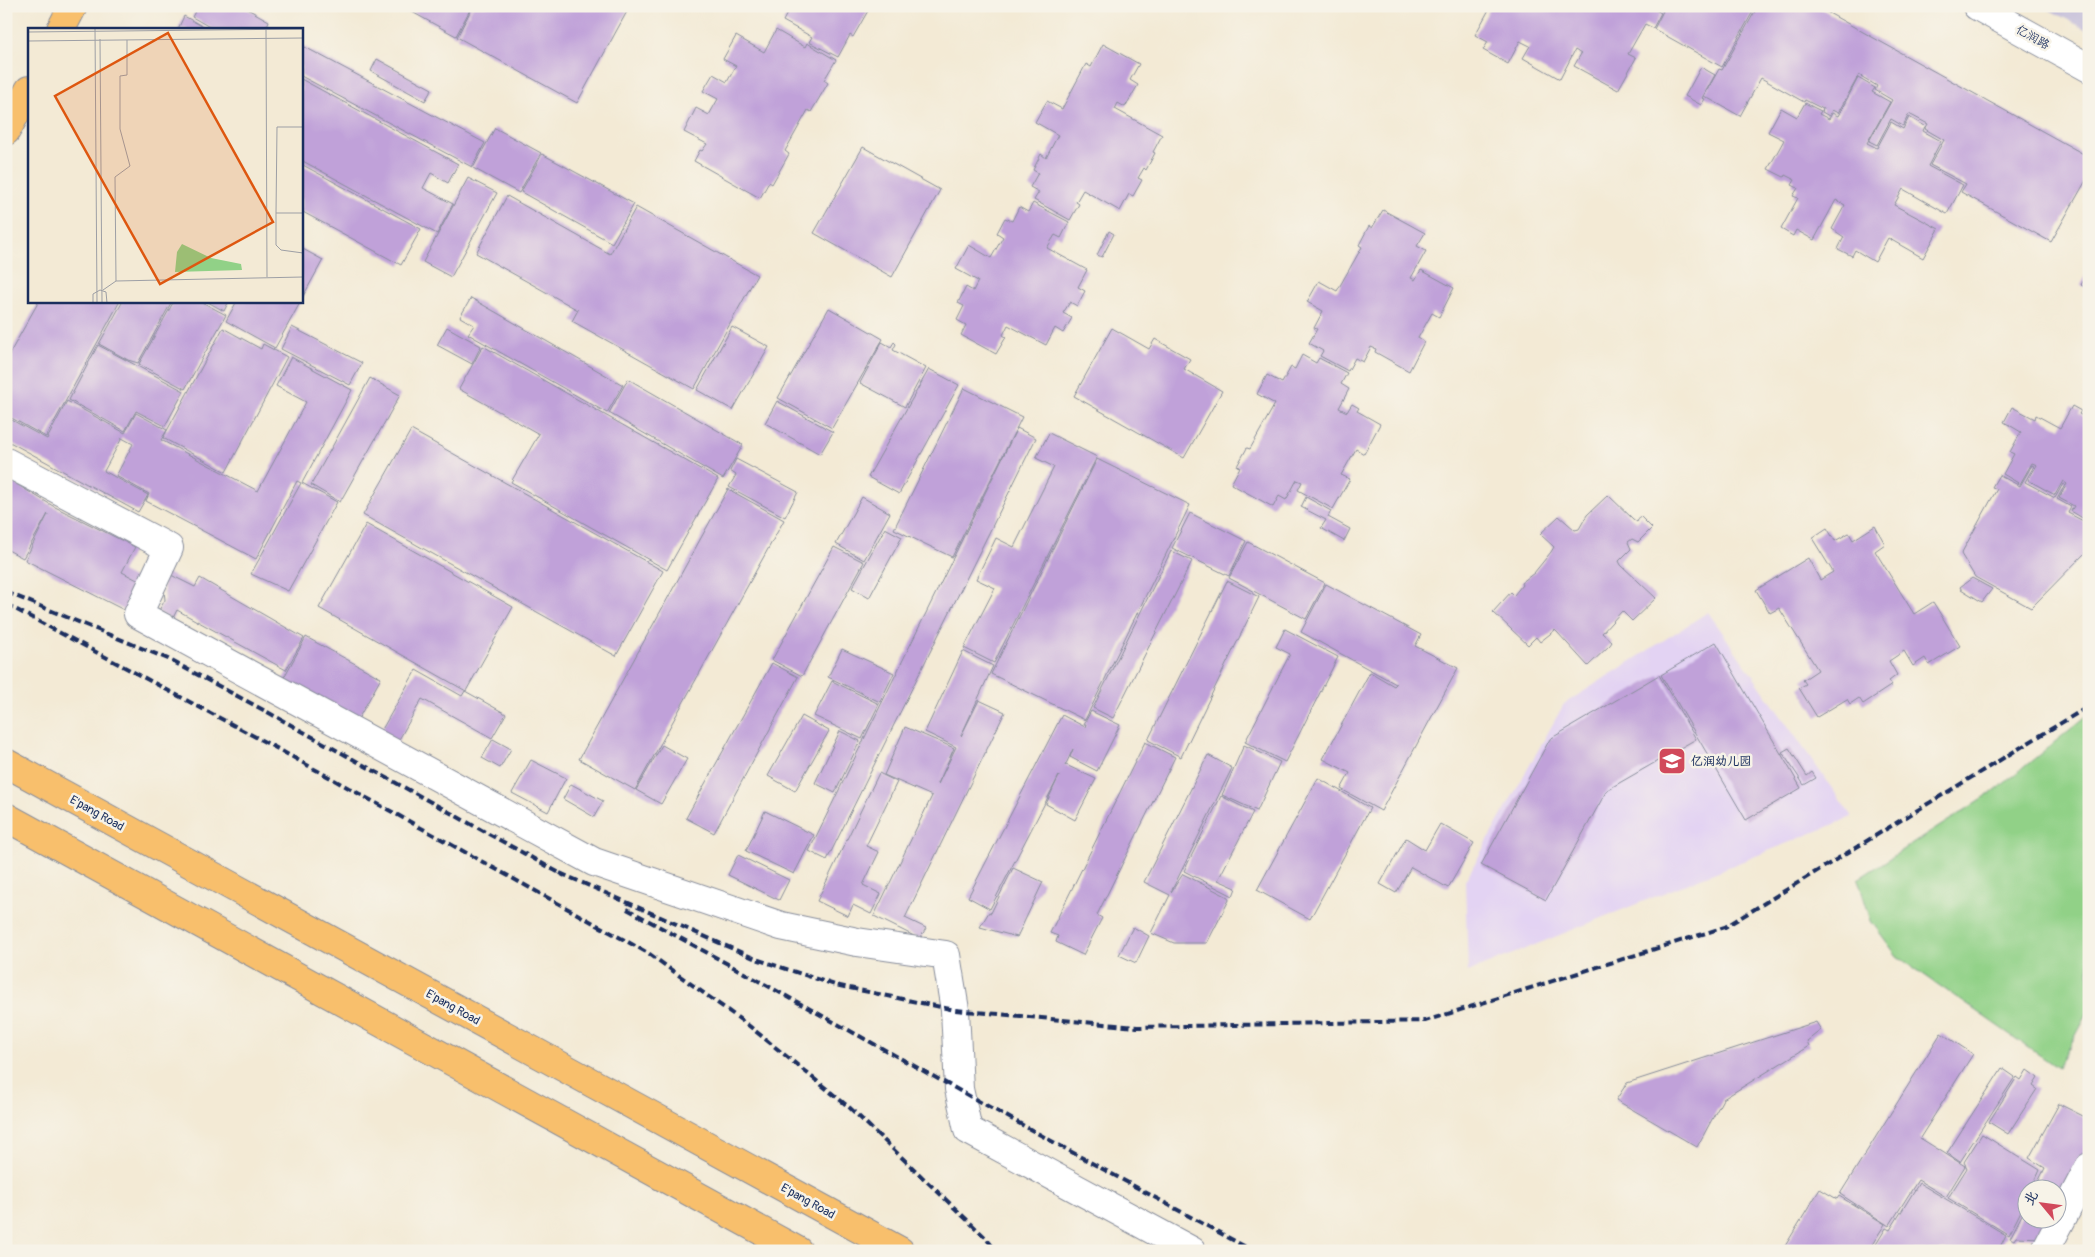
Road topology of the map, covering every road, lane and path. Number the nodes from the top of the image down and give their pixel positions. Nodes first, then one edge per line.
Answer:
1 (74, 6) edge
2 (1977, 6) edge
3 (62, 28) edge
4 (2089, 68) edge
5 (28, 92) edge
6 (6, 132) edge
7 (6, 462) edge
8 (6, 763) edge
9 (6, 817) edge
10 (2089, 1167) edge
11 (798, 1251) edge
12 (900, 1251) edge
13 (1192, 1251) edge
14 (2045, 1251) edge

1 - 3 main road
2 - 4 street, 亿润路
5 - 6 main road
7 - 13 street
8 - 12 main road, E'pang Road
9 - 11 main road
10 - 14 street

